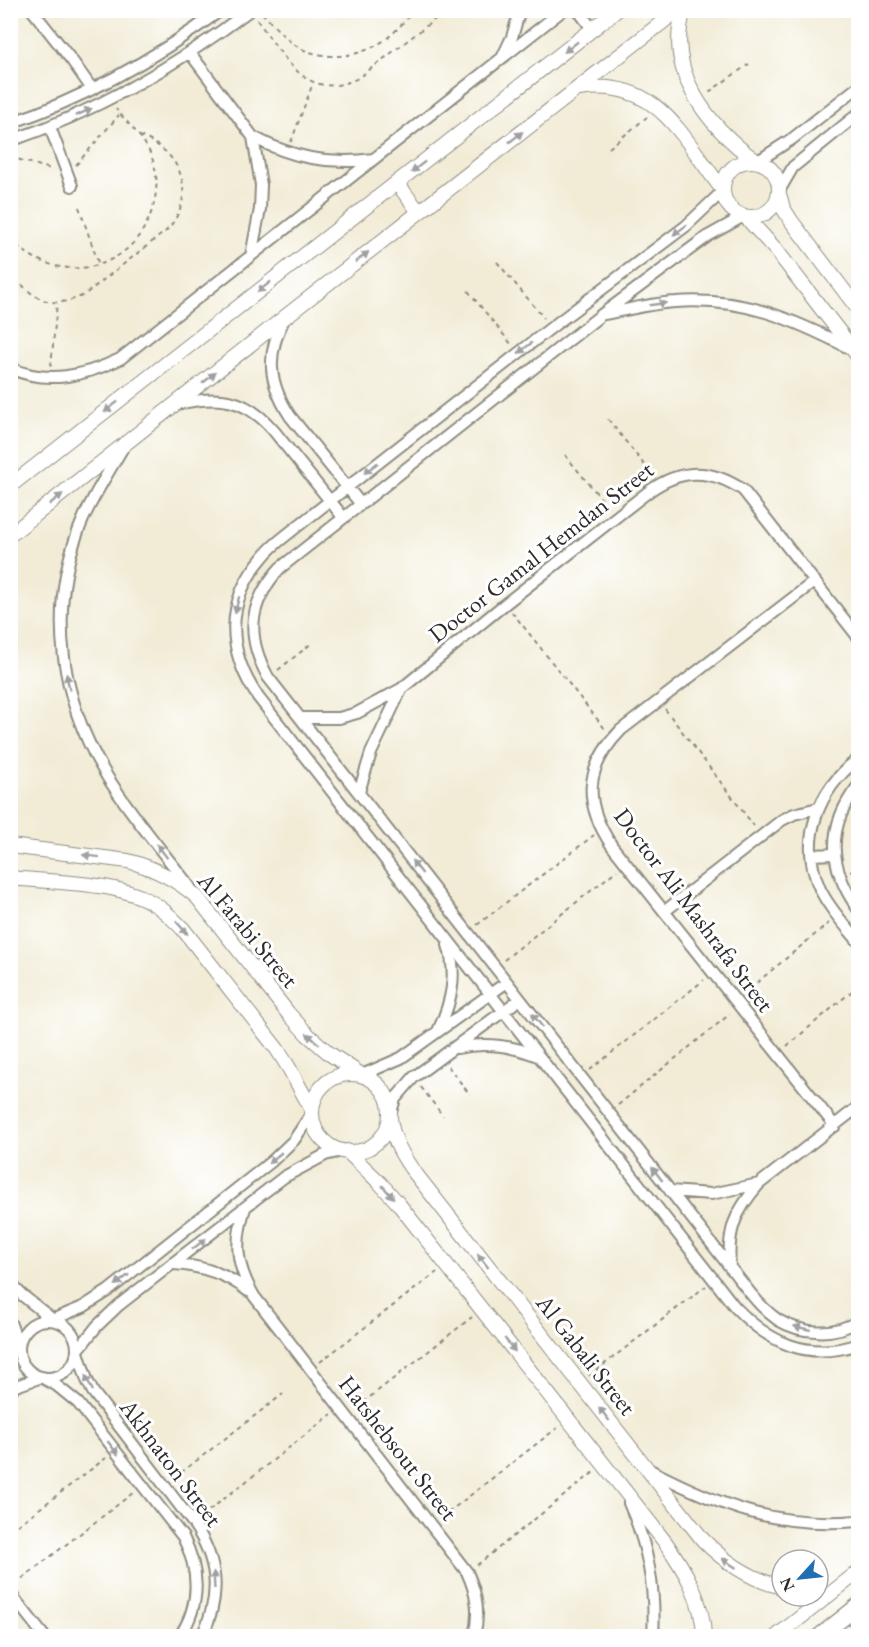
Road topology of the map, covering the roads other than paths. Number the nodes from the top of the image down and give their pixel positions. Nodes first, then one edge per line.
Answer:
1 (32, 10) edge
2 (221, 10) edge
3 (520, 10) edge
4 (563, 10) edge
5 (578, 10) edge
6 (678, 10) edge
7 (684, 10) edge
8 (250, 11) edge
9 (612, 12) edge
10 (593, 30) junction
11 (190, 53) junction
12 (500, 61) junction
13 (858, 87) edge
14 (92, 89) junction
15 (577, 89) junction
16 (858, 114) edge
17 (10, 123) edge
18 (50, 127) junction
19 (253, 137) junction
20 (10, 141) edge
21 (375, 159) junction
22 (757, 161) junction
23 (397, 183) junction
24 (72, 186) dead end
25 (723, 190) junction
26 (779, 193) junction
27 (419, 212) junction
28 (744, 216) junction
29 (251, 256) junction
30 (858, 309) edge
31 (601, 315) junction
32 (285, 317) junction
33 (856, 353) edge
34 (10, 368) edge
35 (177, 404) junction
36 (124, 445) junction
37 (10, 486) edge
38 (347, 487) junction
39 (330, 500) junction
40 (360, 503) junction
41 (343, 517) junction
42 (10, 535) edge
43 (815, 582) junction
44 (858, 636) edge
45 (271, 681) junction
46 (401, 689) junction
47 (258, 697) junction
48 (301, 718) junction
49 (858, 759) edge
50 (858, 786) edge
51 (359, 792) junction
52 (818, 808) junction
53 (10, 846) edge
54 (834, 854) junction
55 (812, 855) junction
56 (10, 878) edge
57 (197, 897) junction
58 (858, 909) edge
59 (665, 911) junction
60 (446, 936) junction
61 (858, 941) edge
62 (507, 982) junction
63 (490, 994) junction
64 (520, 999) junction
65 (504, 1011) junction
66 (437, 1033) junction
67 (450, 1050) junction
68 (539, 1056) junction
69 (361, 1075) junction
70 (858, 1107) edge
71 (312, 1112) junction
72 (390, 1116) junction
73 (835, 1126) junction
74 (344, 1151) junction
75 (759, 1184) junction
76 (670, 1191) junction
77 (245, 1208) junction
78 (174, 1264) junction
79 (730, 1268) junction
80 (10, 1283) edge
81 (751, 1294) junction
82 (254, 1296) junction
83 (735, 1307) junction
84 (53, 1319) junction
85 (858, 1321) edge
86 (10, 1322) edge
87 (858, 1344) edge
88 (19, 1348) junction
89 (78, 1351) junction
90 (10, 1357) edge
91 (43, 1378) junction
92 (10, 1388) edge
93 (646, 1468) junction
94 (623, 1489) junction
95 (858, 1521) edge
96 (858, 1572) edge
97 (770, 1584) edge
98 (830, 1591) edge
99 (10, 1593) edge
100 (858, 1606) edge
101 (809, 1608) edge
102 (44, 1636) edge
103 (180, 1636) edge
104 (202, 1636) edge
105 (474, 1636) edge
106 (653, 1636) edge
107 (704, 1636) edge
108 (777, 1636) edge
109 (820, 1636) edge

1 - 14 street
2 - 14 street
3 - 12 street
4 - 12 street
5 - 10 street
6 - 15 street
7 - 22 street
8 - 11 street
9 - 10 street
10 -> 23 street
18 -> 11 street
11 - 19 street
12 - 21 street
13 - 22 street
14 - 17 street
15 - 25 street
27 -> 15 street
16 - 26 street
18 - 20 street
18 - 24 street
19 - 21 street
19 - 29 street
21 - 29 street
22 - 25 street
22 - 26 street
23 - 27 street
23 -> 37 street
25 - 28 street
25 -> 38 street
26 - 28 street
26 - 30 street
32 -> 27 street
28 - 31 street
28 - 33 street
29 - 34 street
31 -> 33 street
31 - 40 street
35 -> 32 street
32 - 38 street
35 - 36 street
35 - 39 street
42 -> 36 street
57 -> 36 street
38 - 39 street
38 - 40 street
39 - 41 street
39 -> 47 street
40 - 41 street
41 - 45 street
43 - 44 street, Doctor Gamal Hemdan Street
43 - 46 street, Doctor Gamal Hemdan Street
43 - 59 street, Doctor Ali Mashrafa Street
45 - 47 street
45 - 48 street
46 - 48 street, Doctor Gamal Hemdan Street
46 - 51 street, Doctor Gamal Hemdan Street
47 - 60 street
48 - 51 street
49 - 52 street
50 - 54 street
62 -> 51 street
52 - 55 street
52 - 59 street
57 -> 53 street, Al Farabi Street
54 - 55 street
54 - 58 street
55 - 61 street
56 -> 71 street, Al Farabi Street
69 -> 57 street, Al Farabi Street
59 - 73 street, Doctor Ali Mashrafa Street
60 - 63 street
60 - 66 street
62 - 63 street
62 - 64 street
63 - 65 street
63 - 66 street
64 - 65 street
76 -> 64 street
65 - 67 street
65 - 68 street
66 - 69 street
67 - 68 street
67 - 72 street
68 - 83 street
69 - 71 street
69 - 72 street
70 - 73 street
71 - 74 street
71 -> 84 street
72 - 74 street
93 -> 72 street, Al Gabali Street
73 - 75 street
74 - 77 street
74 -> 94 street
75 - 76 street
75 - 79 street
76 - 79 street
78 -> 77 street
77 - 82 street, Hatshebsout Street
78 - 82 street, Hatshebsout Street
78 - 89 street
79 - 81 street
80 - 84 street
81 - 83 street
85 -> 81 street
82 - 105 street, Hatshebsout Street
83 - 87 street
84 - 88 street
84 - 89 street
86 - 88 street
88 - 90 street
88 - 91 street
89 - 91 street
104 -> 89 street, Akhnaton Street
91 - 92 street
91 -> 103 street, Akhnaton Street
93 - 95 street
97 -> 93 street, Al Gabali Street
94 - 106 street
94 - 107 street
96 - 98 street
99 - 102 street
100 - 109 main road
101 - 108 street

